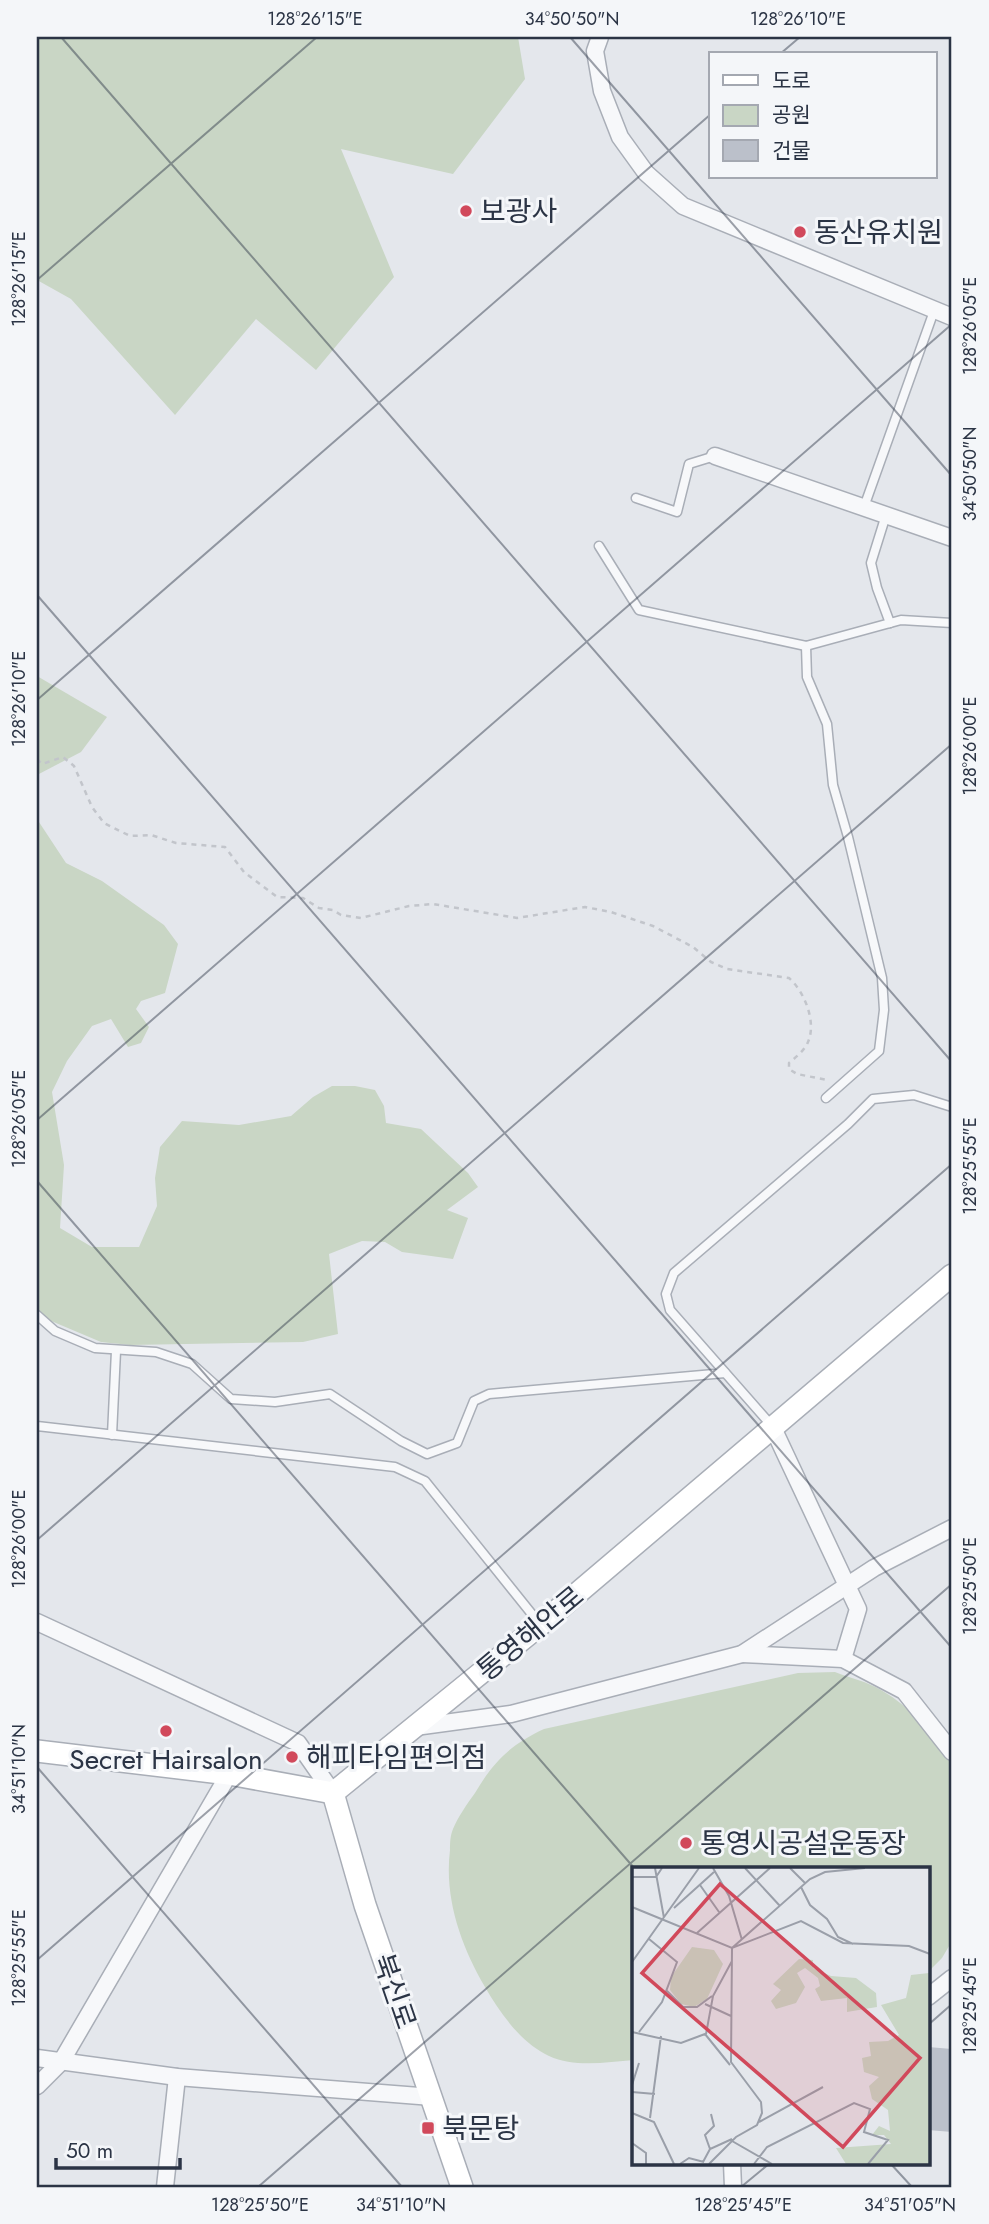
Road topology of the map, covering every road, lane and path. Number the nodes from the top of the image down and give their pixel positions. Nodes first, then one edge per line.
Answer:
1 (600, 37) edge
2 (934, 311) junction
3 (952, 317) edge
4 (715, 456) joint
5 (636, 498) dead end
6 (864, 507) junction
7 (886, 515) junction
8 (952, 538) edge
9 (599, 546) dead end
10 (952, 622) edge
11 (890, 623) junction
12 (806, 646) junction
13 (37, 759) edge
14 (841, 1084) junction
15 (825, 1098) dead end
16 (952, 1107) edge
17 (952, 1275) edge
18 (37, 1315) edge
19 (116, 1350) junction
20 (725, 1373) junction
21 (37, 1426) edge
22 (773, 1428) junction
23 (112, 1435) junction
24 (952, 1528) edge
25 (847, 1586) junction
26 (37, 1622) edge
27 (540, 1625) junction
28 (742, 1654) junction
29 (843, 1659) junction
30 (415, 1727) junction
31 (37, 1751) edge
32 (952, 1752) edge
33 (229, 1774) junction
34 (333, 1793) junction
35 (952, 1978) edge
36 (930, 1995) edge
37 (37, 2058) edge
38 (61, 2062) junction
39 (177, 2077) junction
40 (37, 2086) edge
41 (432, 2097) junction
42 (732, 2164) edge
43 (165, 2187) edge
44 (462, 2187) edge
45 (733, 2187) edge

1 - 2 street
2 - 3 street
2 - 6 lane
4 - 5 lane
4 - 6 street
6 - 7 street
7 - 8 street
7 - 11 lane
9 - 12 lane
10 - 11 lane
11 - 12 lane
12 - 14 lane
13 - 14 path
14 - 15 lane
16 - 20 lane
17 - 22 street, 통영해안로
18 - 19 lane
19 - 20 lane
19 - 23 lane
20 - 22 lane
21 - 23 lane
22 - 25 street
22 - 27 street, 통영해안로
23 - 27 lane
24 - 25 street
25 - 28 street
25 - 29 street
26 - 34 street
27 - 30 street, 통영해안로
28 - 29 street
28 - 30 street
29 - 32 street
30 - 34 street, 통영해안로
31 - 33 street
33 - 34 street
33 - 38 street
34 - 41 street, 북신로
35 - 36 street
37 - 38 street
38 - 39 street
38 - 40 street
39 - 41 street
39 - 43 street
41 - 44 street, 북신로
42 - 45 street

